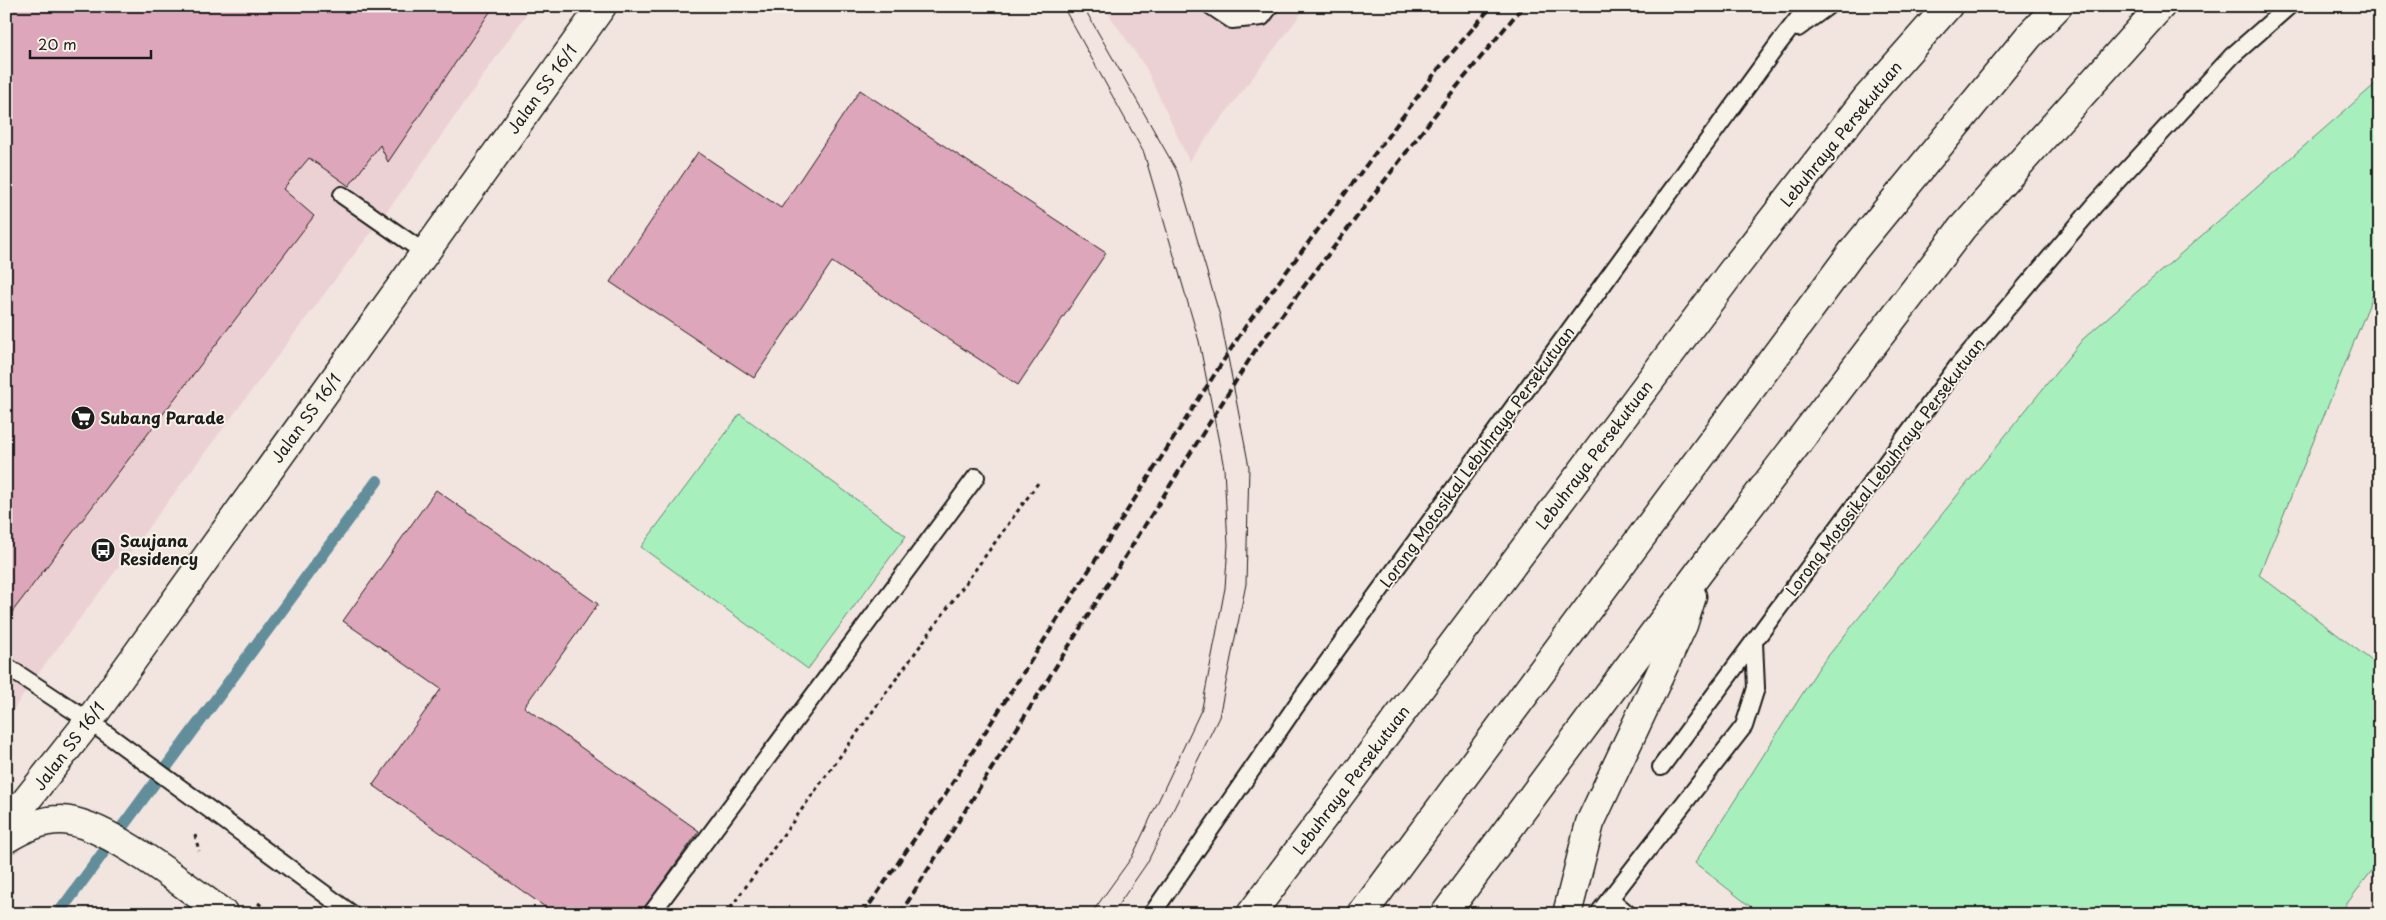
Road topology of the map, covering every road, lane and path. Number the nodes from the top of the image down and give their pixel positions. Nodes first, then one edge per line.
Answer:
1 (602, 6) edge
2 (1212, 6) edge
3 (1270, 6) edge
4 (1808, 6) edge
5 (1828, 6) edge
6 (1948, 6) edge
7 (2058, 6) edge
8 (2161, 6) edge
9 (2289, 6) edge
10 (1779, 43) junction
11 (342, 195) dead end
12 (425, 253) junction
13 (976, 477) dead end
14 (1038, 483) dead end
15 (1700, 571) junction
16 (1754, 642) junction
17 (6, 666) edge
18 (89, 721) junction
19 (1661, 767) dead end
20 (182, 790) junction
21 (6, 826) edge
22 (6, 839) edge
23 (200, 854) dead end
24 (1610, 899) junction
25 (256, 902) dead end
26 (224, 914) edge
27 (272, 914) edge
28 (352, 914) edge
29 (652, 914) edge
30 (726, 914) edge
31 (1152, 914) edge
32 (1251, 914) edge
33 (1362, 914) edge
34 (1444, 914) edge
35 (1567, 914) edge
36 (1598, 914) edge
37 (1628, 914) edge

1 - 12 main road, Jalan SS 16/1
2 - 3 lane
4 - 10 lane, Lorong Motosikal Lebuhraya Persekutuan
5 - 10 lane
6 - 32 main road, Lebuhraya Persekutuan
7 - 33 main road
8 - 15 main road
9 - 16 lane, Lorong Motosikal Lebuhraya Persekutuan
10 - 31 lane, Lorong Motosikal Lebuhraya Persekutuan
11 - 12 lane
12 - 18 main road, Jalan SS 16/1
13 - 29 lane
14 - 30 path
15 - 34 main road
15 - 35 main road
16 - 19 lane, Lorong Motosikal Lebuhraya Persekutuan
16 - 24 lane
17 - 18 lane
18 - 20 lane
18 - 21 main road, Jalan SS 16/1
20 - 23 path
20 - 28 lane
22 - 26 main road
24 - 36 lane
24 - 37 lane
25 - 27 path

